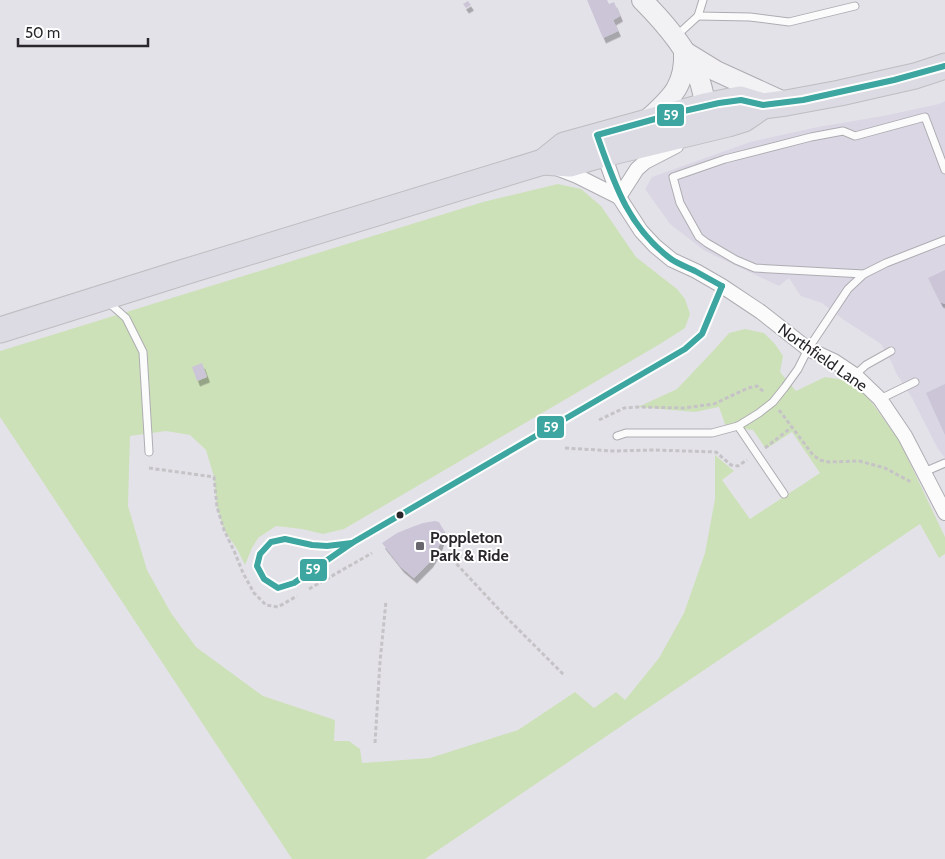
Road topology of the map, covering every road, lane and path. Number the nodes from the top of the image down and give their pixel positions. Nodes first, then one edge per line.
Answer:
1 (642, 0) edge
2 (702, 0) edge
3 (855, 6) dead end
4 (698, 16) junction
5 (679, 44) junction
6 (945, 66) edge
7 (774, 104) junction
8 (645, 122) junction
9 (703, 122) junction
10 (600, 145) junction
11 (543, 162) junction
12 (945, 170) edge
13 (619, 197) junction
14 (945, 240) edge
15 (864, 274) junction
16 (722, 286) junction
17 (103, 298) junction
18 (0, 330) edge
19 (808, 348) junction
20 (891, 351) dead end
21 (855, 375) junction
22 (915, 382) dead end
23 (880, 398) junction
24 (773, 402) junction
25 (599, 420) dead end
26 (738, 426) junction
27 (792, 427) junction
28 (617, 436) dead end
29 (565, 448) dead end
30 (149, 452) dead end
31 (756, 454) junction
32 (945, 463) edge
33 (924, 472) junction
34 (784, 494) dead end
35 (936, 495) junction
36 (945, 513) edge
37 (352, 543) junction
38 (452, 559) dead end
39 (386, 601) dead end
40 (564, 675) dead end
41 (375, 743) dead end

1 - 5 street
2 - 4 lane
3 - 4 lane
4 - 5 lane
5 - 7 street
5 - 8 street
5 - 9 street
6 - 7 highway
7 - 9 highway
8 - 9 highway
8 - 10 highway
9 - 10 highway
9 - 13 street
10 - 11 highway
10 - 13 street, Northfield Lane
11 - 13 street
11 - 17 highway
12 - 15 lane
13 - 16 street, Northfield Lane
14 - 15 lane
15 - 19 lane
16 - 19 street, Northfield Lane
16 - 37 lane
17 - 18 highway
17 - 30 lane
19 - 21 street, Northfield Lane
19 - 24 lane
20 - 21 lane
21 - 23 street, Northfield Lane
22 - 23 lane
23 - 33 street, Northfield Lane
24 - 25 path
24 - 26 lane
24 - 27 path
26 - 28 lane
26 - 31 lane
27 - 31 path
27 - 35 path
29 - 31 path
31 - 34 lane
32 - 33 lane
33 - 35 street, Northfield Lane
35 - 36 street, Northfield Lane
37 - 37 lane
38 - 40 path
39 - 41 path

